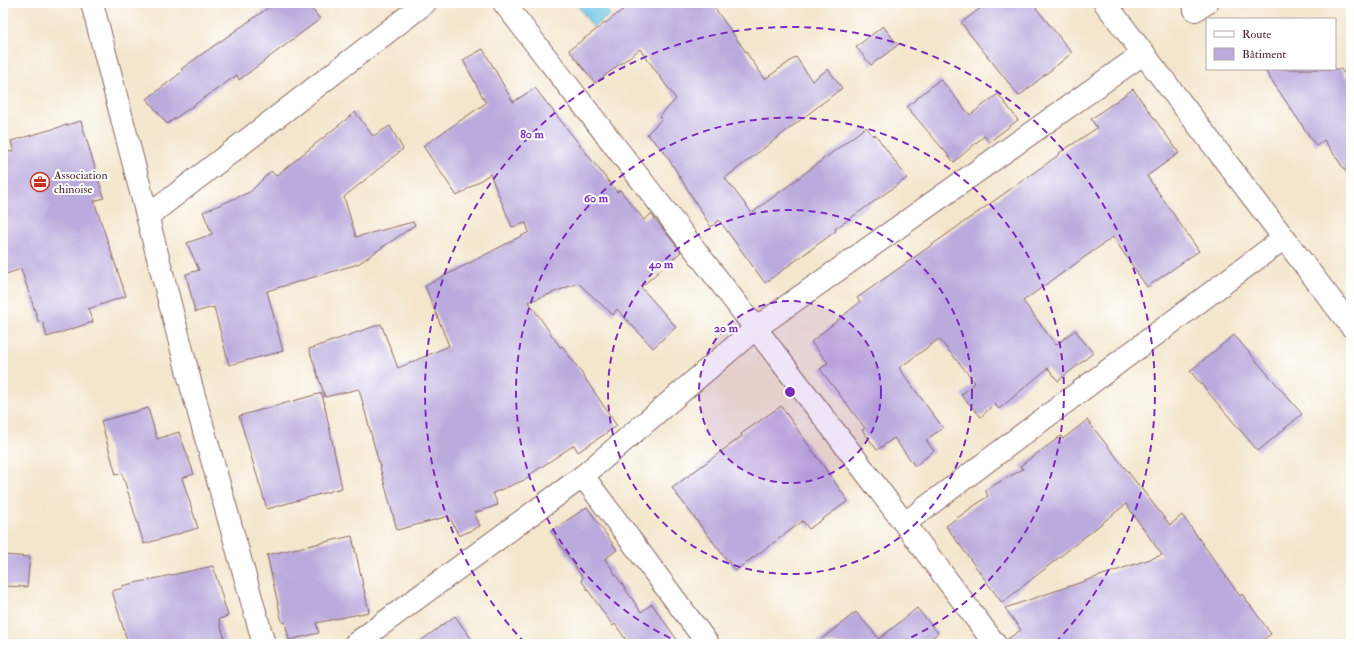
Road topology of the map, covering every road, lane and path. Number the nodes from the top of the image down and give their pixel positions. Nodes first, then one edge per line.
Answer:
1 (92, 3) edge
2 (425, 3) edge
3 (504, 3) edge
4 (1105, 3) edge
5 (1194, 3) edge
6 (1207, 3) edge
7 (1144, 53) junction
8 (148, 216) junction
9 (1284, 238) junction
10 (1351, 326) edge
11 (756, 328) junction
12 (583, 476) junction
13 (905, 523) junction
14 (264, 644) edge
15 (355, 644) edge
16 (708, 644) edge
17 (995, 644) edge

1 - 8 street
2 - 8 street
3 - 11 street
4 - 7 street
5 - 6 street
7 - 9 street
7 - 11 street
8 - 14 street
9 - 10 street
9 - 13 street
11 - 12 street
11 - 13 street
12 - 15 street
12 - 16 street
13 - 17 street

